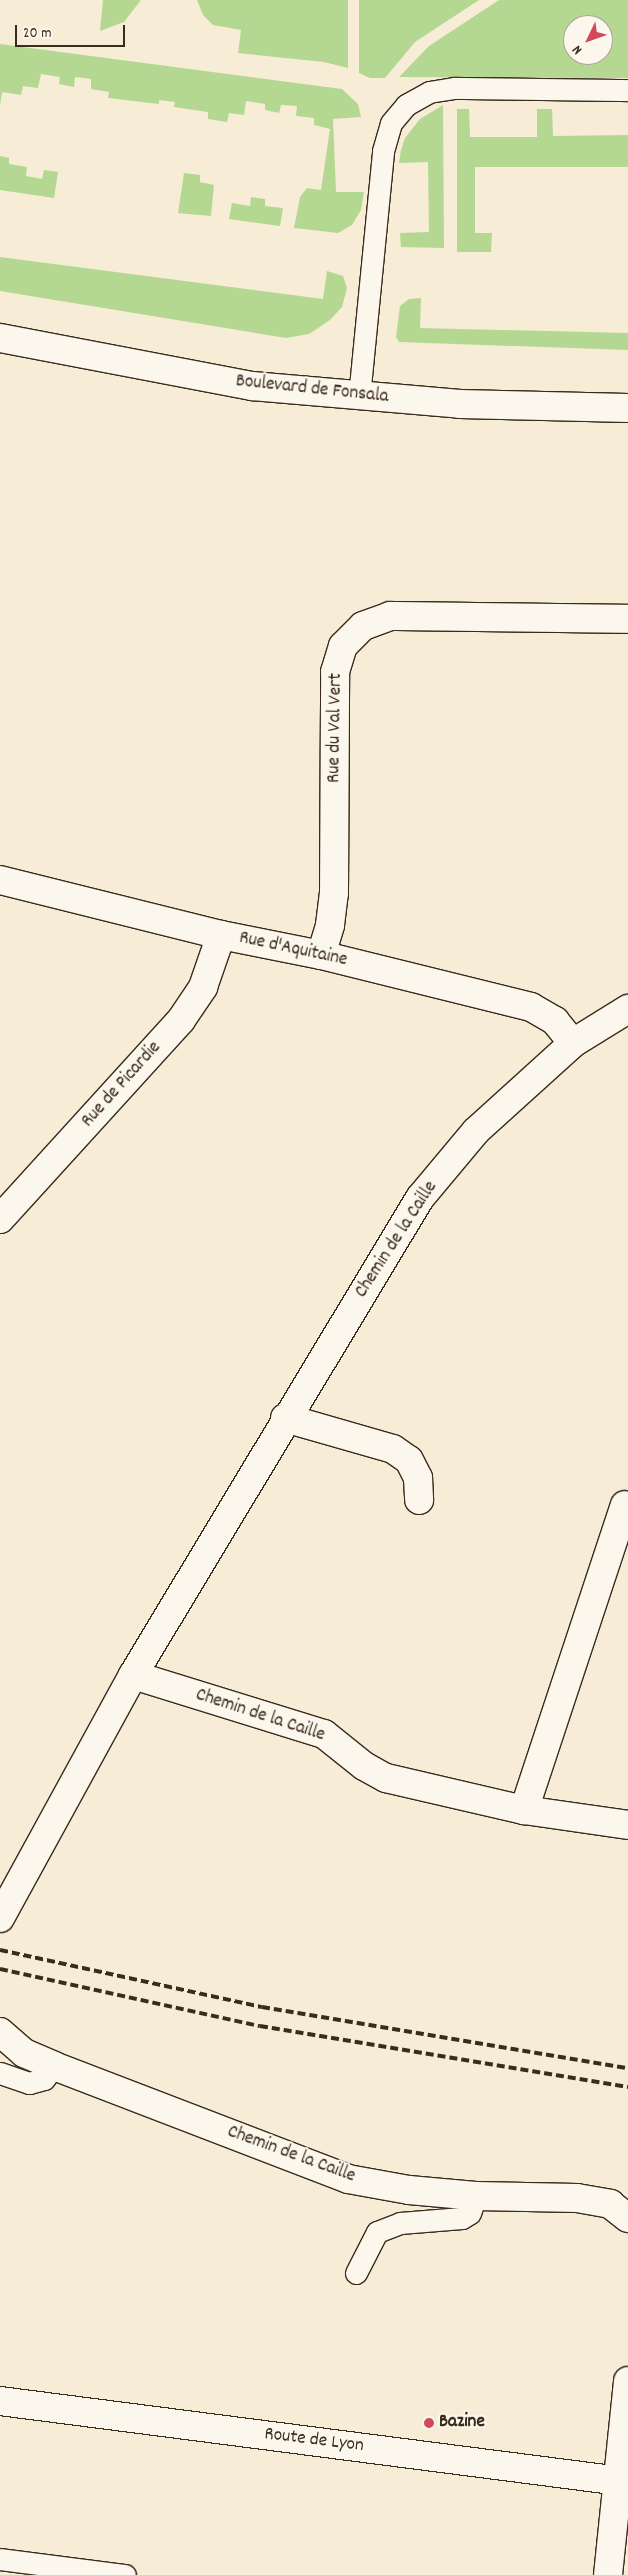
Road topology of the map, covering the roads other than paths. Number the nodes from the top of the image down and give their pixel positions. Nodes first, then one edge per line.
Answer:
1 (628, 90) edge
2 (0, 338) edge
3 (359, 397) junction
4 (628, 408) edge
5 (628, 619) edge
6 (0, 880) edge
7 (221, 935) junction
8 (321, 955) junction
9 (628, 1009) edge
10 (573, 1043) junction
11 (0, 1219) edge
12 (286, 1418) junction
13 (419, 1500) dead end
14 (625, 1505) dead end
15 (134, 1675) junction
16 (524, 1810) junction
17 (628, 1824) edge
18 (6, 1886) edge
19 (0, 1918) edge
20 (0, 2032) edge
21 (54, 2066) junction
22 (0, 2073) edge
23 (476, 2196) junction
24 (628, 2218) edge
25 (356, 2273) dead end
26 (628, 2381) edge
27 (0, 2401) edge
28 (622, 2481) edge
29 (0, 2559) edge
30 (125, 2575) edge
31 (608, 2575) edge

1 - 3 lane
2 - 3 street, Boulevard de Fonsala
3 - 4 street, Boulevard de Fonsala
5 - 8 street, Rue du Val Vert
6 - 7 street, Rue d'Aquitaine
7 - 8 street, Rue d'Aquitaine
7 - 11 street, Rue de Picardie
8 - 10 street, Rue d'Aquitaine
9 - 10 street, Chemin de la Caille
10 - 12 street, Chemin de la Caille
12 - 13 street
12 - 15 street, Chemin de la Caille
14 - 16 street
15 - 16 street, Chemin de la Caille
15 - 18 street, Chemin de la Caille
16 - 17 street, Chemin de la Caille
18 - 19 street, Chemin de la Caille
20 - 21 street, Chemin de la Caille
21 - 22 lane
21 - 23 street, Chemin de la Caille
23 - 24 street, Chemin de la Caille
23 - 25 lane
26 - 28 street
27 - 28 street, Route de Lyon
28 - 31 street
29 - 30 lane

